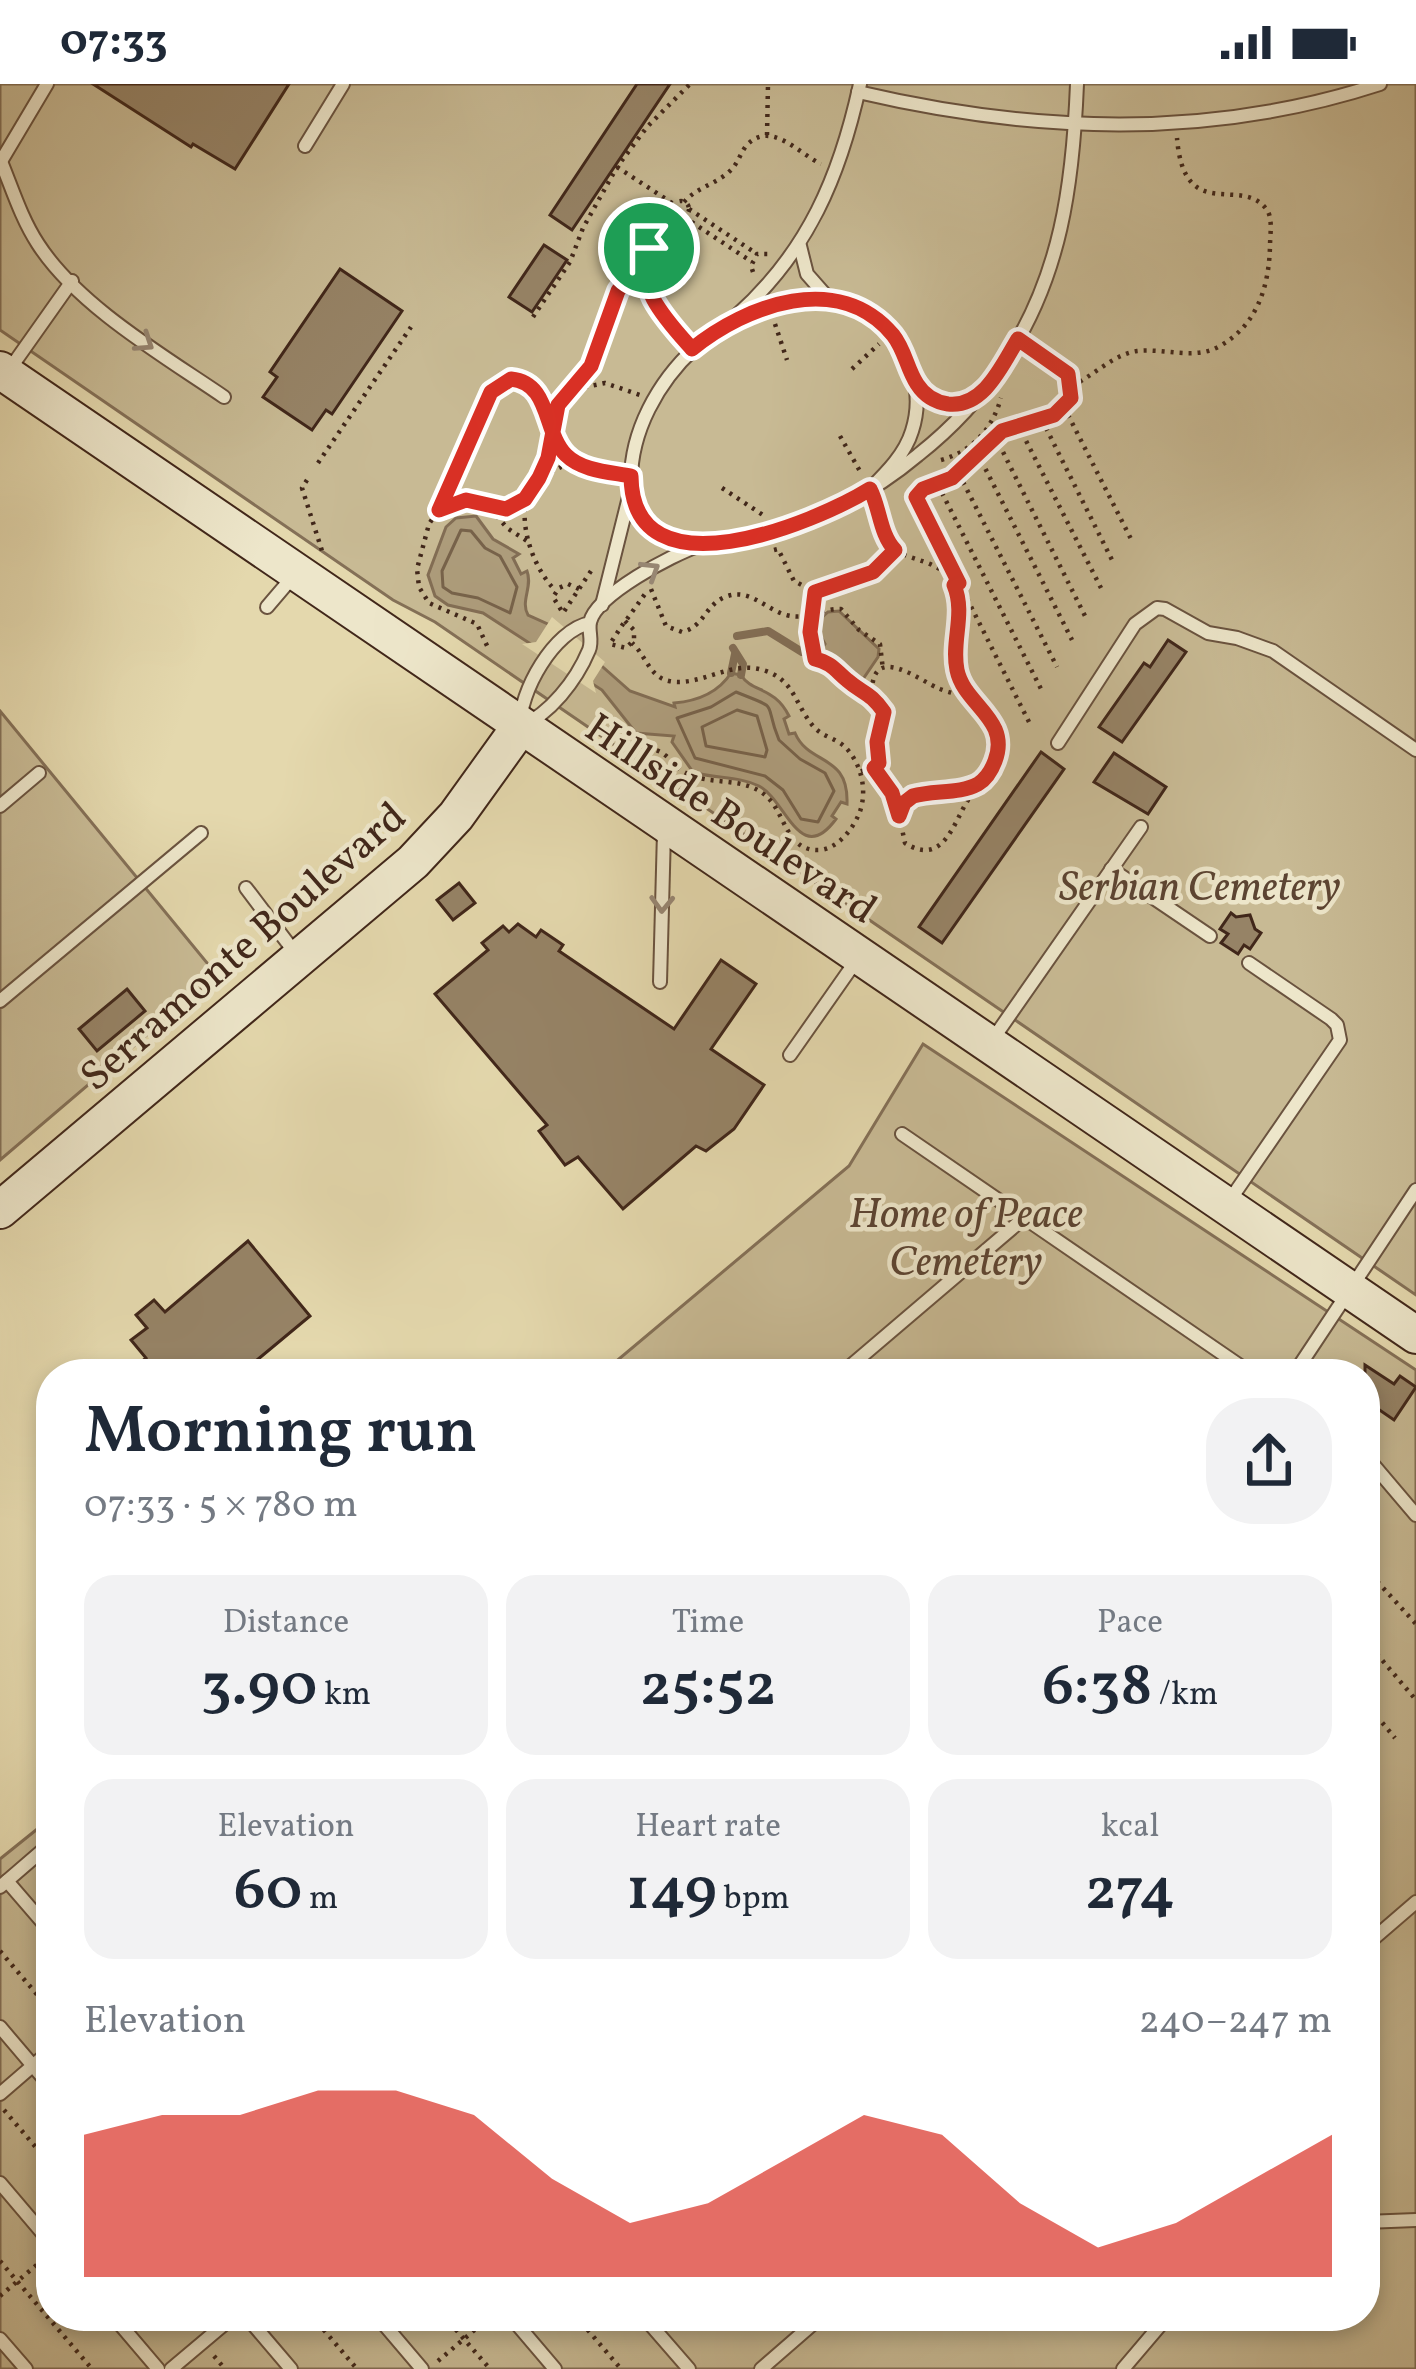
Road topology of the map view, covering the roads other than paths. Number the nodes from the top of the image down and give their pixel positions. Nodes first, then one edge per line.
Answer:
1 (46, 84) edge
2 (343, 84) edge
3 (1077, 84) edge
4 (1380, 84) edge
5 (859, 88) edge
6 (1076, 126) junction
7 (305, 146) dead end
8 (0, 161) edge
9 (800, 246) junction
10 (72, 281) junction
11 (830, 300) junction
12 (711, 335) junction
13 (3, 372) edge
14 (914, 380) junction
15 (224, 397) dead end
16 (976, 399) junction
17 (631, 481) junction
18 (870, 489) junction
19 (704, 544) junction
20 (310, 564) junction
21 (602, 605) junction
22 (267, 607) dead end
23 (590, 623) junction
24 (520, 727) junction
25 (1058, 743) dead end
26 (1416, 750) edge
27 (39, 773) dead end
28 (0, 806) edge
29 (664, 825) junction
30 (1141, 826) dead end
31 (201, 833) dead end
32 (1111, 869) junction
33 (247, 888) dead end
34 (1210, 936) dead end
35 (858, 957) junction
36 (299, 958) junction
37 (1249, 963) dead end
38 (660, 982) dead end
39 (0, 1001) edge
40 (989, 1045) junction
41 (790, 1055) dead end
42 (902, 1134) dead end
43 (1416, 1190) edge
44 (1226, 1206) junction
45 (0, 1210) edge
46 (1024, 1218) junction
47 (1348, 1289) junction
48 (1416, 1335) edge
49 (860, 1359) edge
50 (1230, 1359) edge
51 (1304, 1359) edge
52 (1380, 1473) edge
53 (1416, 1515) edge
54 (36, 1856) edge
55 (3, 1884) edge
56 (1416, 1903) edge
57 (36, 1917) edge
58 (1380, 1933) edge
59 (0, 2027) edge
60 (36, 2063) edge
61 (33, 2066) junction
62 (36, 2070) edge
63 (0, 2093) edge
64 (0, 2183) edge
65 (1416, 2220) edge
66 (1380, 2221) edge
67 (36, 2225) edge
68 (126, 2331) edge
69 (216, 2331) edge
70 (259, 2331) edge
71 (391, 2331) edge
72 (523, 2331) edge
73 (657, 2331) edge
74 (804, 2331) edge
75 (1155, 2331) edge
76 (0, 2339) edge
77 (26, 2369) edge
78 (158, 2369) edge
79 (171, 2369) edge
80 (291, 2369) edge
81 (426, 2369) edge
82 (555, 2369) edge
83 (689, 2369) edge
84 (760, 2369) edge
85 (1123, 2369) edge

1 - 8 lane
2 - 7 lane
3 - 6 lane
4 - 6 lane
5 - 6 lane
5 - 9 lane
6 - 16 lane
8 - 10 lane
9 - 11 lane
9 - 12 lane
10 - 13 lane
10 -> 15 lane
11 - 12 lane
11 - 14 lane
12 - 17 lane
13 - 20 main road, Hillside Boulevard
14 - 16 lane
14 - 18 lane
16 - 18 lane
17 - 19 lane
17 - 21 lane
18 - 19 lane
21 -> 19 lane
20 - 22 lane
20 - 24 main road, Hillside Boulevard
21 - 23 lane
23 - 24 lane
23 - 24 lane
24 - 29 main road, Hillside Boulevard
24 - 36 main road, Serramonte Boulevard
25 - 26 lane
27 - 28 lane
29 - 35 main road, Hillside Boulevard
29 -> 38 lane
30 - 32 lane
31 - 39 lane
32 - 34 lane
32 - 40 lane
33 - 36 lane
35 - 40 main road, Hillside Boulevard
35 - 41 lane
36 - 45 main road, Serramonte Boulevard
37 - 44 lane
40 - 44 main road, Hillside Boulevard
42 - 46 lane
43 - 47 lane
44 - 47 main road, Hillside Boulevard
46 - 49 lane
46 - 50 lane
47 - 48 main road, Hillside Boulevard
47 - 51 lane
52 - 53 lane
54 - 55 lane
55 - 57 lane
56 - 58 lane
59 - 61 lane
60 - 61 lane
61 - 62 lane
61 - 63 lane
64 - 67 lane
65 - 66 lane
68 - 78 lane
69 - 79 lane
70 - 80 lane
71 - 81 lane
72 - 82 lane
73 - 83 lane
74 - 84 lane
75 - 85 lane
76 - 77 lane

